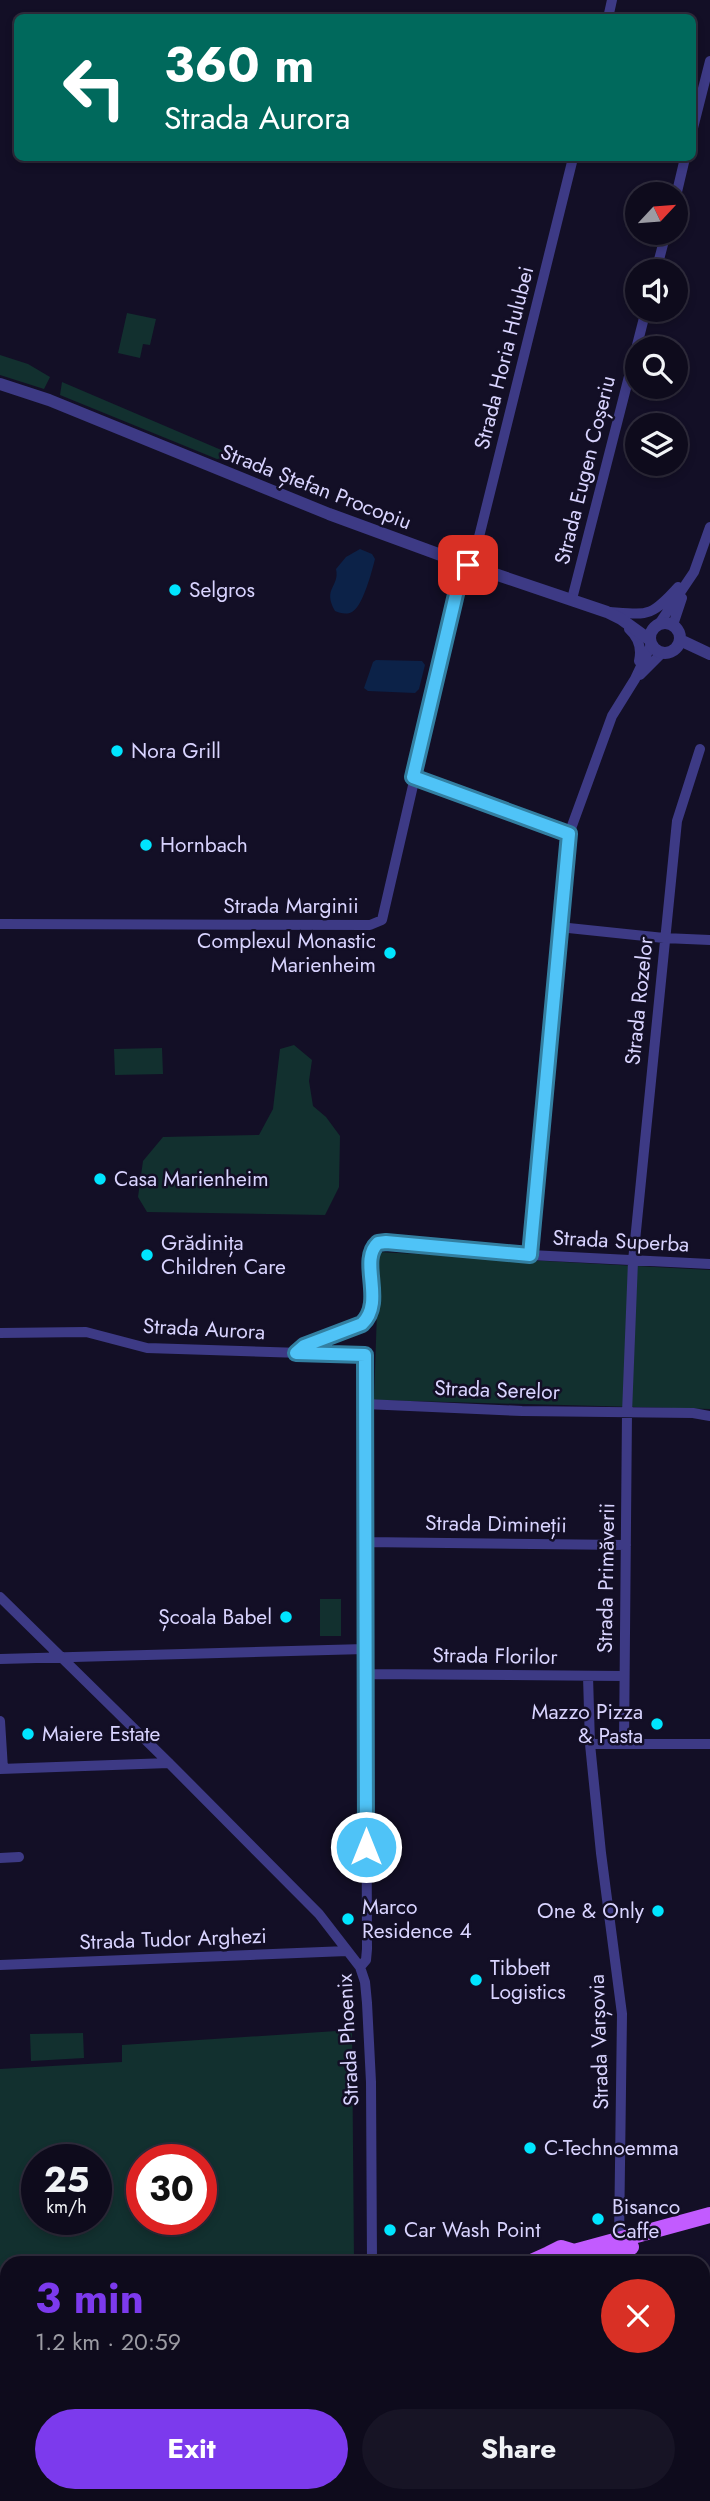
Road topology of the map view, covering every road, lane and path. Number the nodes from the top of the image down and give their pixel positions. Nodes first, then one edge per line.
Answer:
1 (710, 61) edge
2 (696, 116) edge
3 (572, 161) edge
4 (684, 161) edge
5 (679, 182) edge
6 (643, 322) edge
7 (0, 384) edge
8 (710, 527) edge
9 (468, 565) junction
10 (694, 572) junction
11 (572, 599) junction
12 (607, 612) junction
13 (621, 619) junction
14 (662, 625) junction
15 (650, 642) junction
16 (678, 645) junction
17 (662, 653) junction
18 (710, 654) edge
19 (635, 679) junction
20 (700, 748) dead end
21 (413, 777) junction
22 (569, 834) junction
23 (0, 924) edge
24 (559, 927) junction
25 (664, 938) junction
26 (710, 940) edge
27 (530, 1255) junction
28 (633, 1261) junction
29 (710, 1264) edge
30 (0, 1333) edge
31 (296, 1353) junction
32 (365, 1355) joint
33 (365, 1405) junction
34 (627, 1413) junction
35 (710, 1416) edge
36 (365, 1542) junction
37 (626, 1545) junction
38 (0, 1597) edge
39 (365, 1649) junction
40 (61, 1657) junction
41 (0, 1659) edge
42 (365, 1674) junction
43 (588, 1676) junction
44 (624, 1676) junction
45 (0, 1721) edge
46 (590, 1744) junction
47 (624, 1744) junction
48 (710, 1744) edge
49 (169, 1763) junction
50 (2, 1769) edge
51 (19, 1857) dead end
52 (0, 1858) edge
53 (347, 1951) junction
54 (0, 1965) edge
55 (360, 1967) junction
56 (710, 2215) edge
57 (710, 2224) edge
58 (619, 2240) junction
59 (372, 2256) edge
60 (549, 2256) edge
61 (575, 2256) edge
62 (583, 2256) edge
63 (607, 2256) edge

1 - 2 street
3 - 9 street, Strada Horia Hulubei
4 - 5 street
6 - 11 street, Strada Eugen Coșeriu
7 - 9 street, Strada Ștefan Procopiu
8 - 10 street
9 - 11 street, Strada Ștefan Procopiu
9 - 21 street, Strada Marginii
10 - 12 street
10 - 14 street
11 - 12 street, Strada Ștefan Procopiu
12 - 13 street, Strada Ștefan Procopiu
12 - 19 street
13 - 14 street, Strada Ștefan Procopiu
13 - 15 street, Strada Ștefan Procopiu
14 - 15 street
14 - 16 street
15 - 17 street, Strada Ștefan Procopiu
15 - 19 street
16 - 17 street
16 - 18 street
17 - 19 street
19 - 22 street
20 - 25 street, Strada Rozelor
21 - 22 street
21 - 23 street, Strada Marginii
22 - 24 street
24 - 25 street
24 - 27 street
25 - 26 street
25 - 28 street, Strada Rozelor
27 - 28 street, Strada Superba
27 - 31 street, Strada Superba
28 - 29 street, Strada Superba
28 - 34 street, Strada Rozelor
30 - 31 street, Strada Aurora
31 - 32 street, Strada Aurora
32 - 33 street, Strada Phoenix
33 - 34 street, Strada Serelor
33 - 36 street, Strada Phoenix
34 - 35 street, Strada Serelor
34 - 37 street, Strada Primăverii
36 - 37 street, Strada Dimineții
36 - 39 street, Strada Phoenix
37 - 44 street, Strada Primăverii
38 - 40 street
39 - 40 street
39 - 42 street, Strada Phoenix
40 - 41 street
40 - 49 street
42 - 43 street, Strada Florilor
42 - 55 street, Strada Phoenix
43 - 44 street, Strada Florilor
43 - 46 street, Strada Varșovia
44 - 47 street, Strada Primăverii
45 - 50 street
46 - 47 street
46 - 58 street, Strada Varșovia
47 - 48 street
49 - 50 street
49 - 53 street
51 - 52 street
53 - 54 street, Strada Tudor Arghezi
53 - 55 street
55 - 59 street, Strada Phoenix
56 - 58 main road
57 - 63 main road
58 - 62 main road
60 - 61 main road

